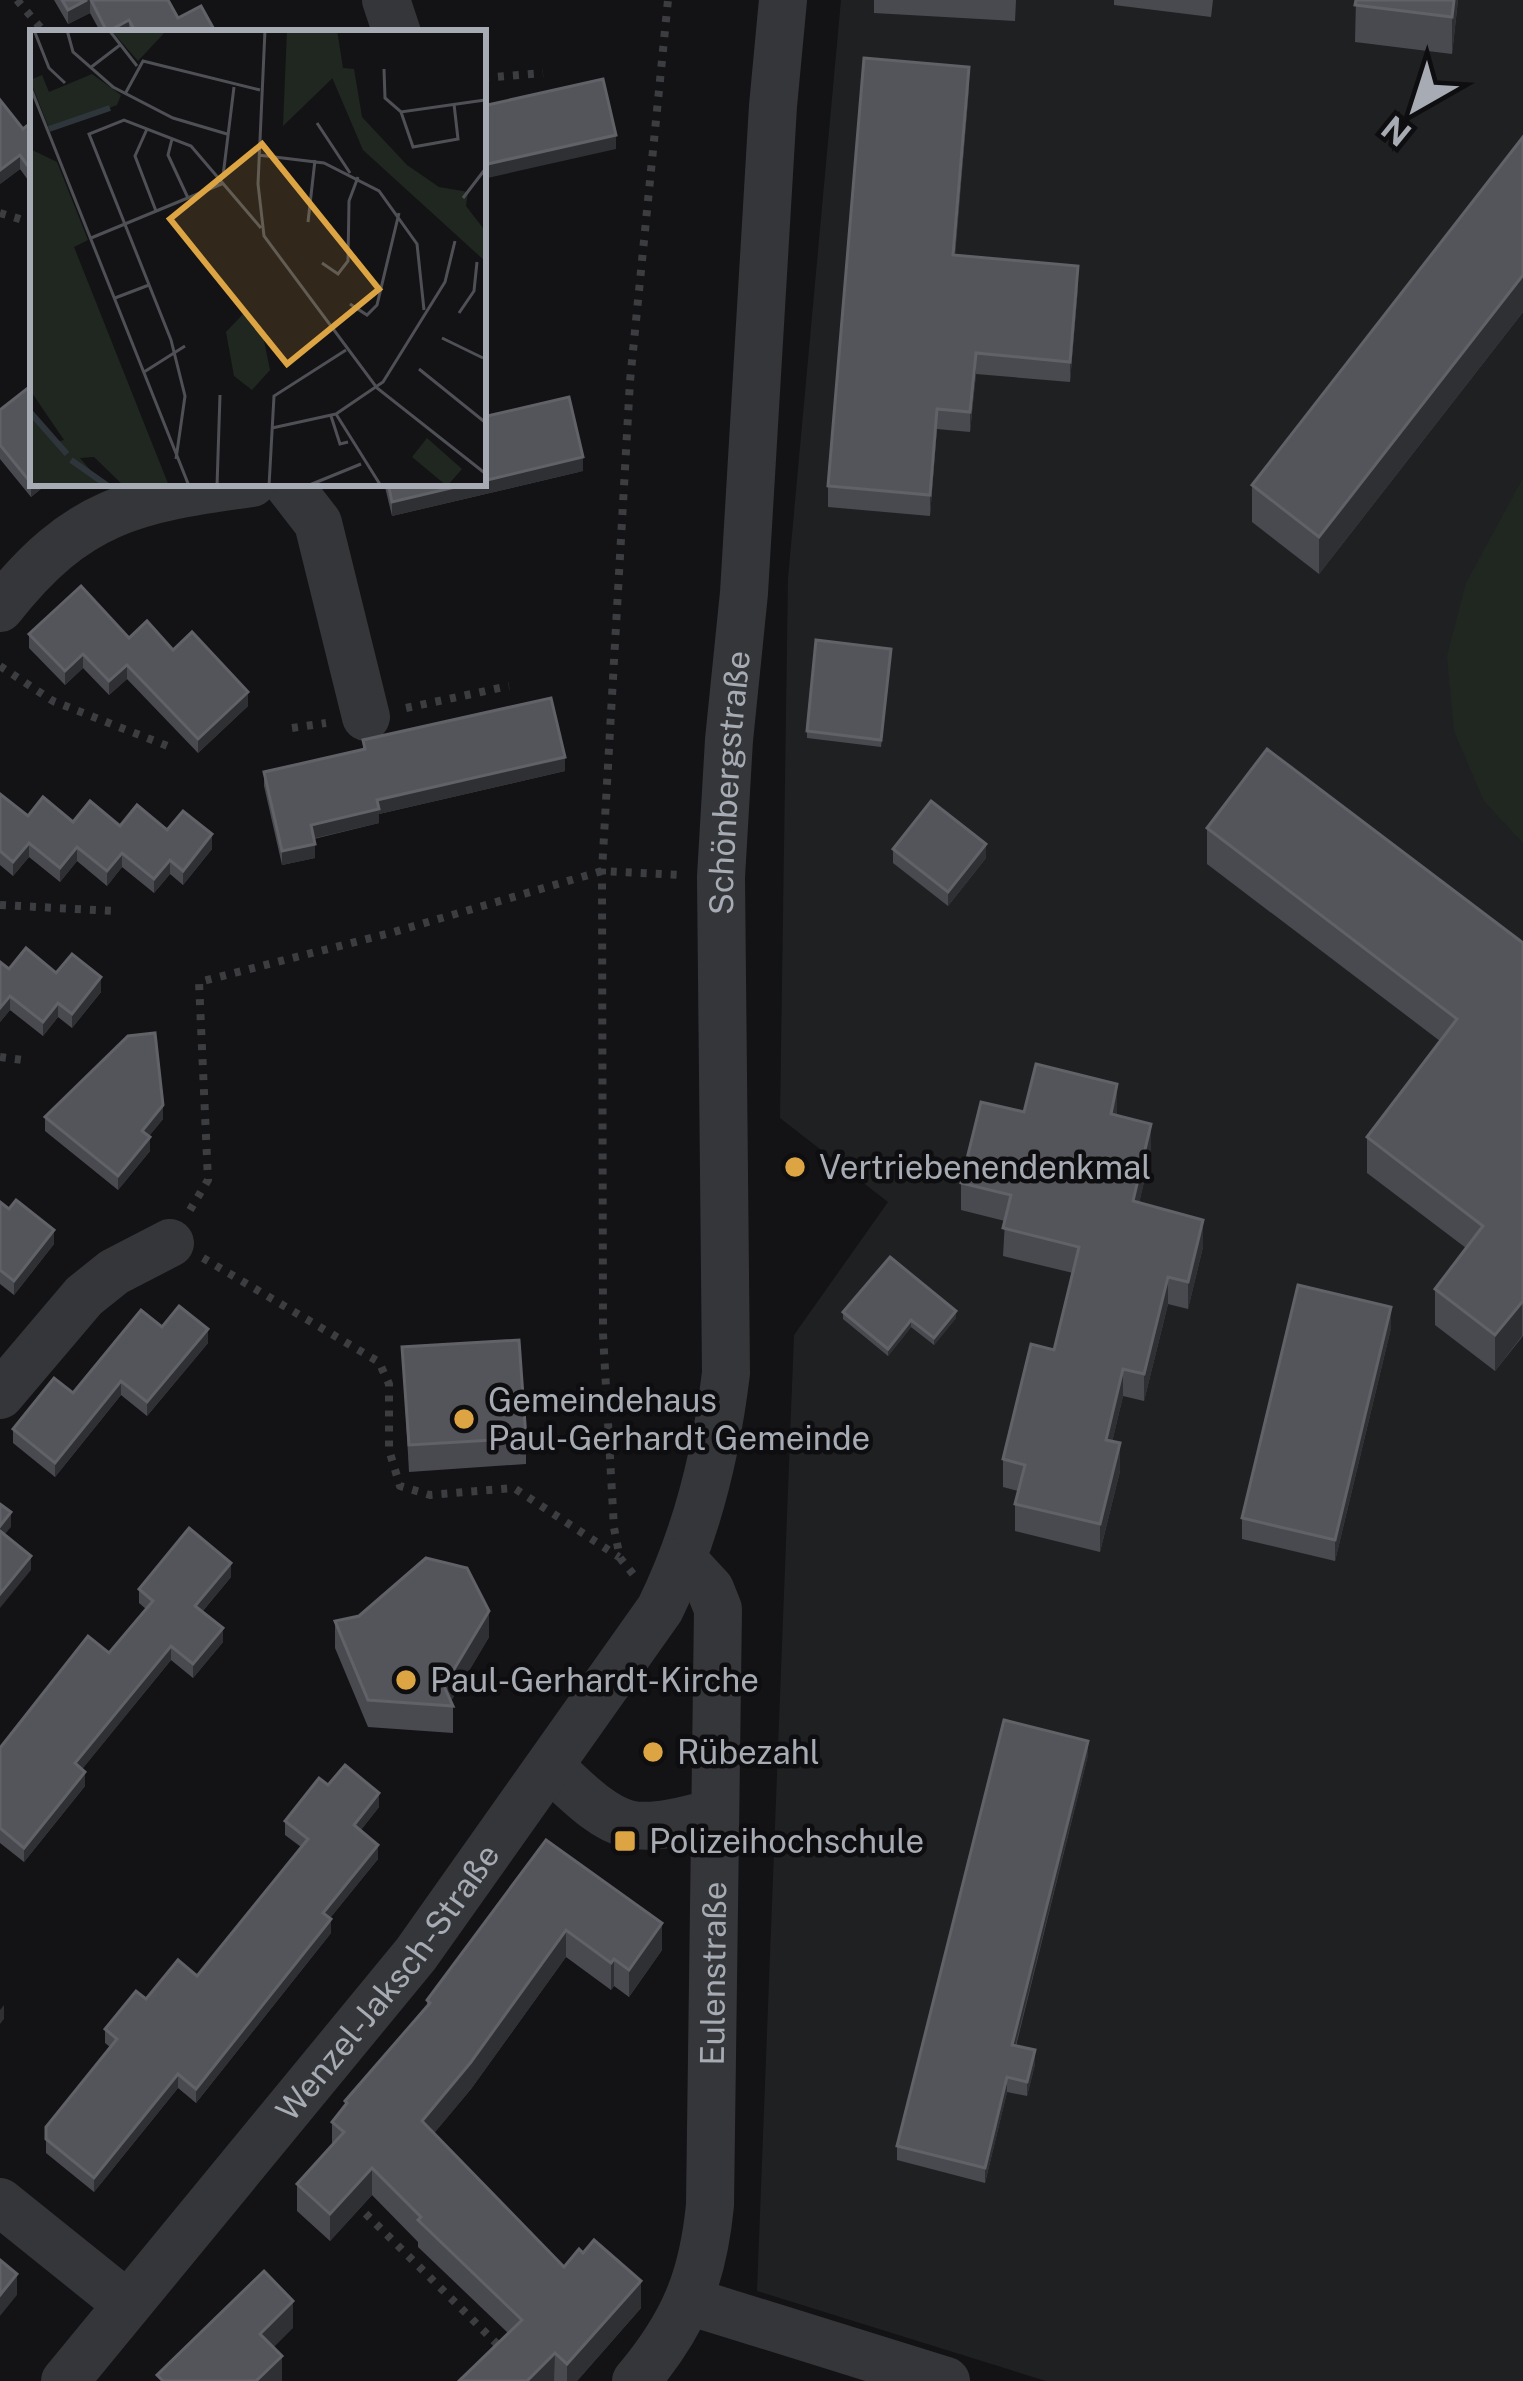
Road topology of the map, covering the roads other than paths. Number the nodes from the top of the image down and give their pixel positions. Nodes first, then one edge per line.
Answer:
1 (386, 0) edge
2 (783, 0) edge
3 (396, 30) edge
4 (230, 486) edge
5 (289, 486) edge
6 (0, 608) edge
7 (366, 717) dead end
8 (170, 1243) road end
9 (0, 1396) edge
10 (684, 1561) junction
11 (550, 1767) junction
12 (713, 1813) junction
13 (0, 2202) edge
14 (689, 2301) junction
15 (127, 2304) junction
16 (64, 2381) edge
17 (637, 2381) edge
18 (946, 2381) edge

1 - 3 street
2 - 10 street, Schönbergstraße
4 - 6 street
5 - 7 street
8 - 9 street
10 - 11 street, Wenzel-Jaksch-Straße
10 - 12 street, Eulenstraße
11 - 12 street
11 - 15 street, Wenzel-Jaksch-Straße
12 - 14 street, Eulenstraße
13 - 15 street
14 - 17 street, Eulenstraße
14 - 18 street
15 - 16 street, Wenzel-Jaksch-Straße

